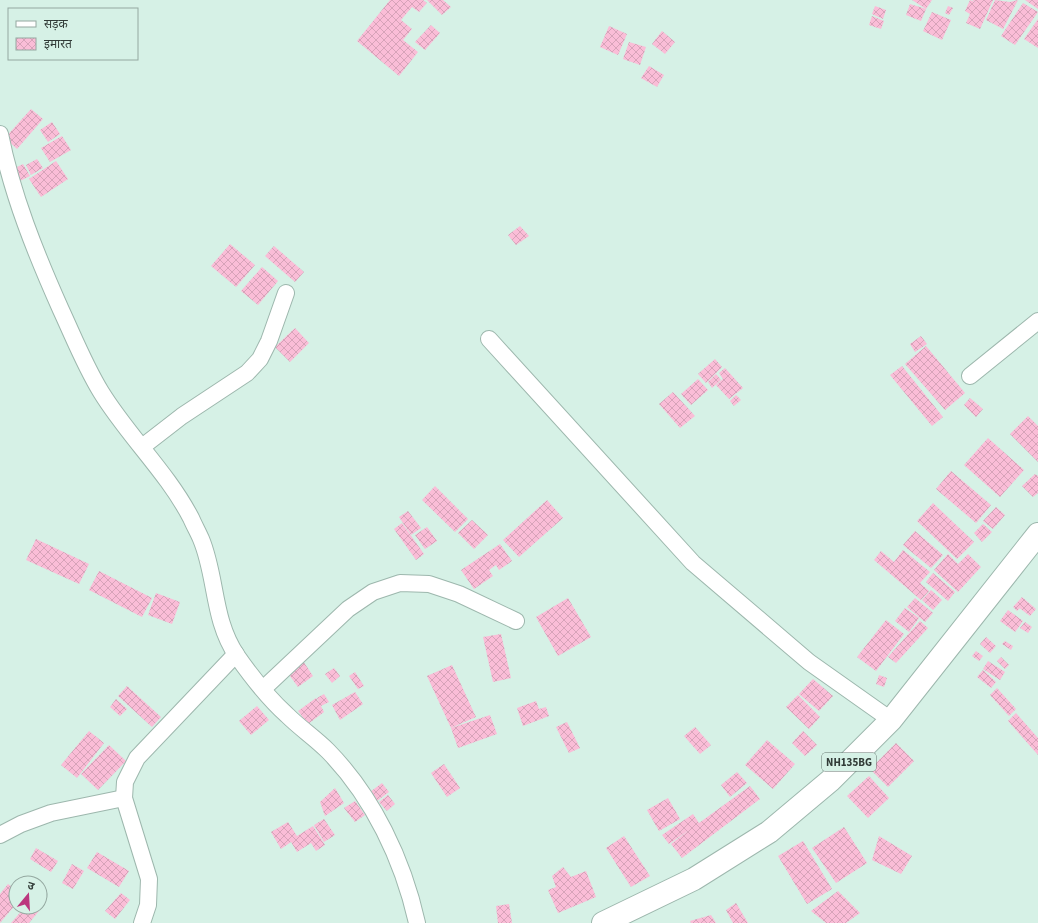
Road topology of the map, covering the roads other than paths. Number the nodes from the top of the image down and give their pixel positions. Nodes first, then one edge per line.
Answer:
1 (0, 134) edge
2 (286, 293) dead end
3 (1038, 321) edge
4 (489, 339) dead end
5 (970, 376) dead end
6 (142, 447) junction
7 (1038, 534) edge
8 (516, 621) dead end
9 (236, 654) junction
10 (263, 689) junction
11 (891, 720) junction
12 (124, 798) junction
13 (0, 835) edge
14 (142, 923) edge
15 (417, 923) edge
16 (603, 923) edge

1 - 6 street
2 - 6 street
3 - 5 street
4 - 11 street
6 - 9 street
7 - 11 highway, NH135BG
8 - 10 street
9 - 10 street
9 - 12 street
10 - 15 street
11 - 16 highway, NH135BG
12 - 13 street
12 - 14 street

